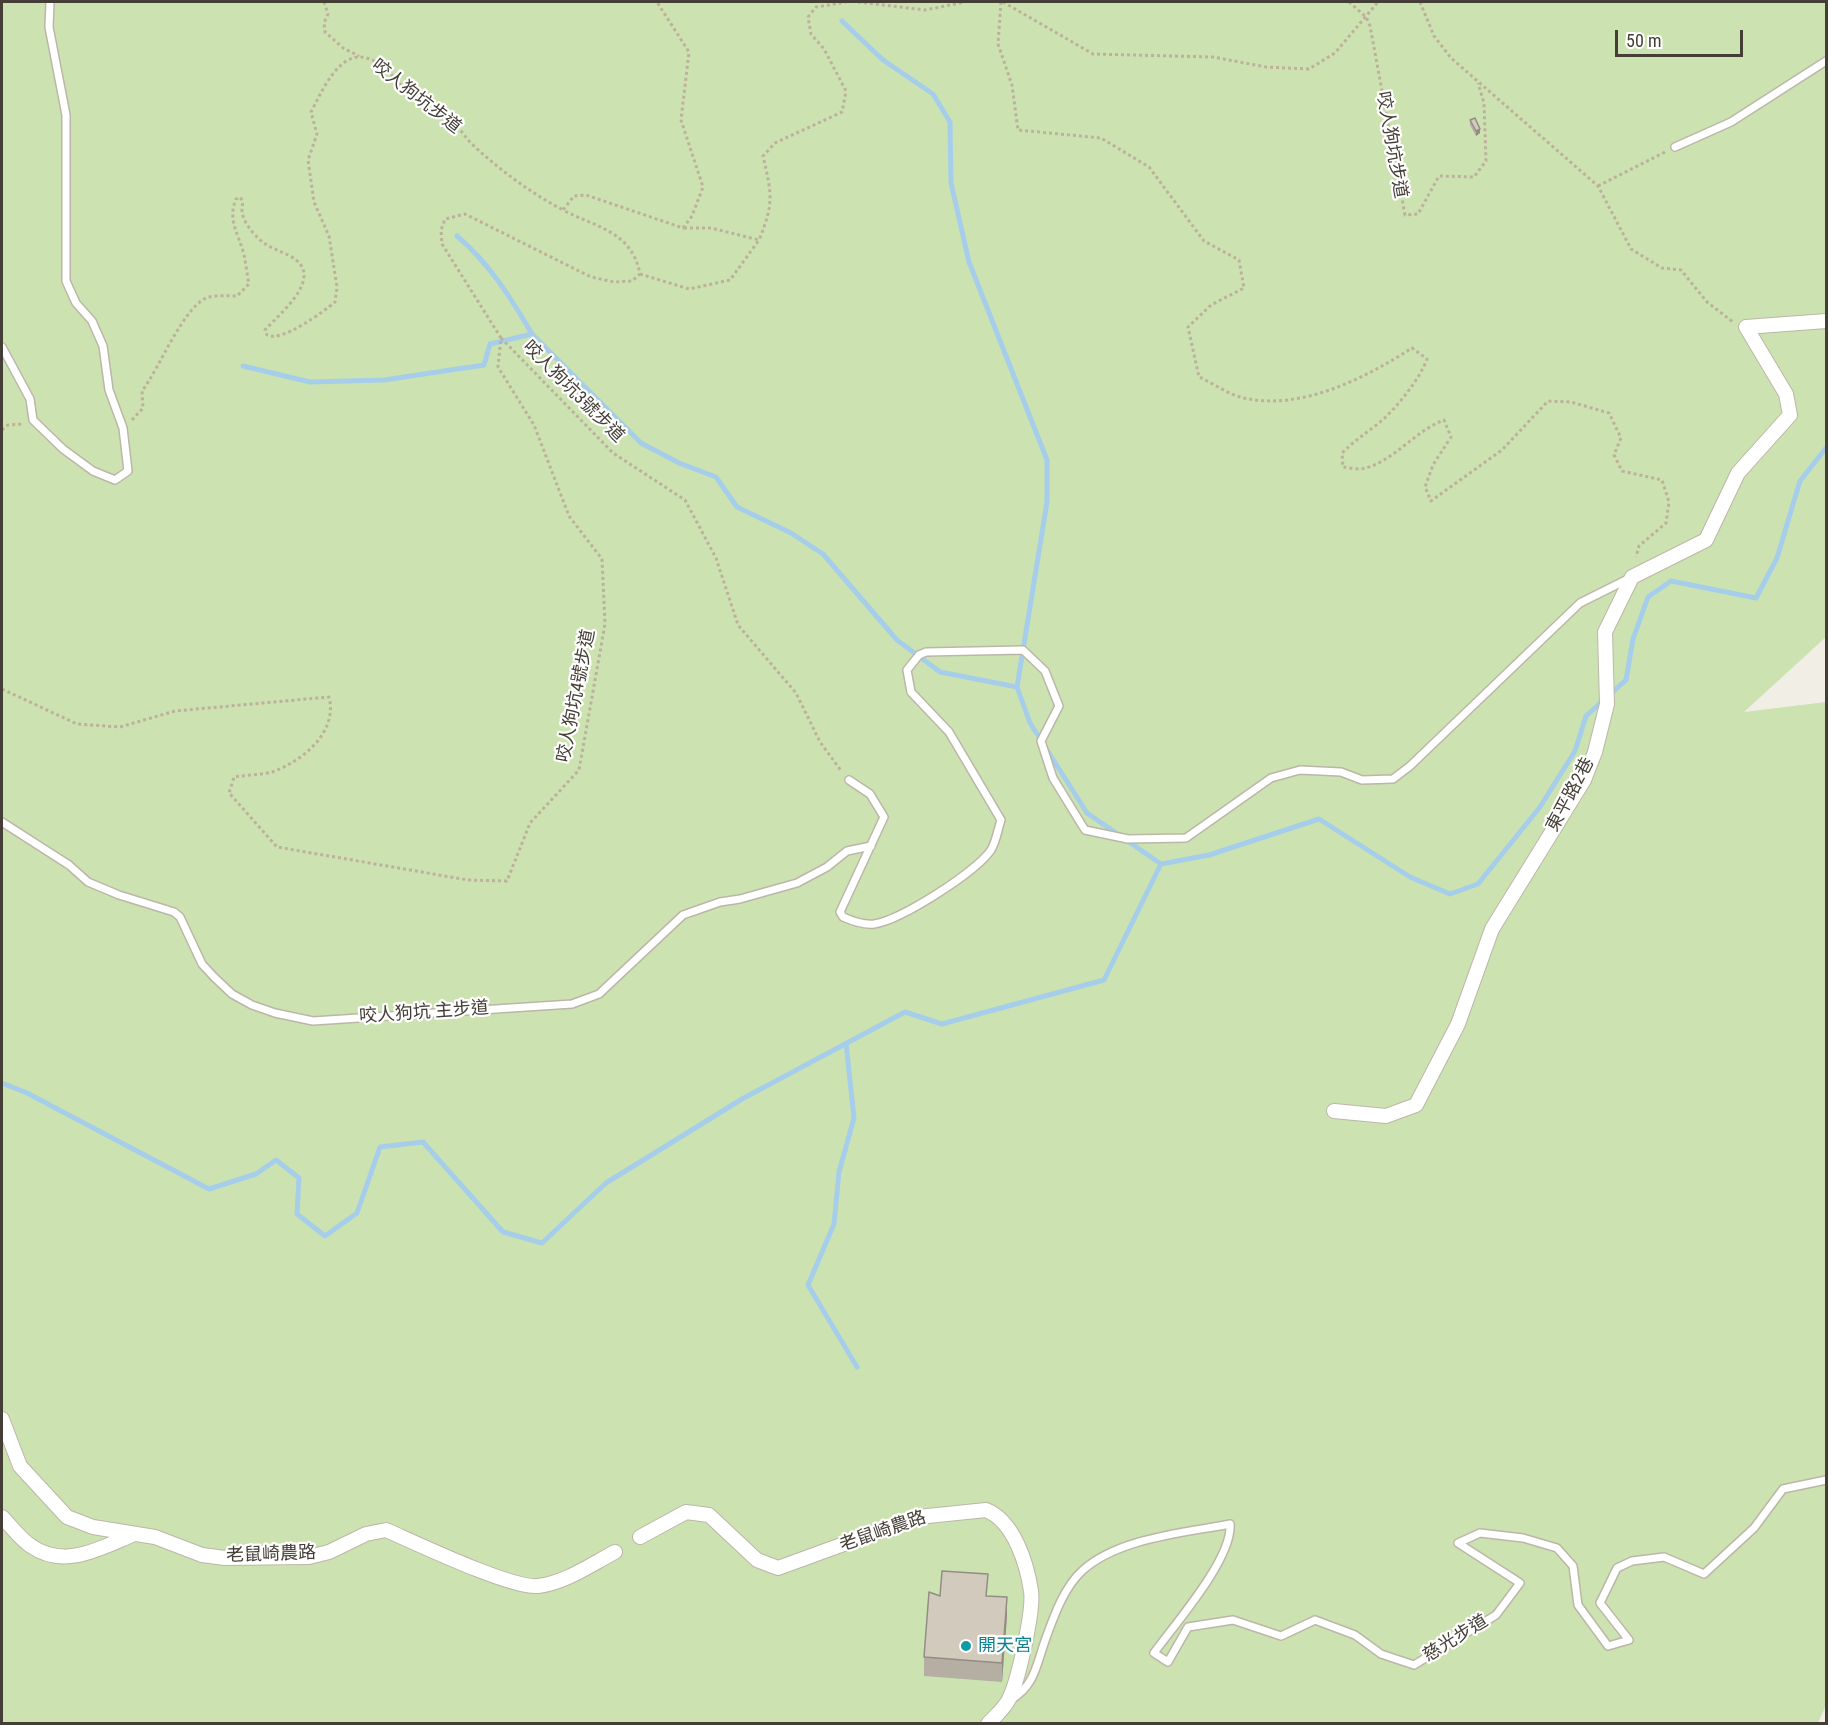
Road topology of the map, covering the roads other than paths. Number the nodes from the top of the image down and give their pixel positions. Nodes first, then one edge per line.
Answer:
1 (50, 2) edge
2 (1827, 62) edge
3 (1675, 147) road end
4 (1827, 321) edge
5 (2, 347) edge
6 (1632, 577) junction
7 (849, 780) road end
8 (2, 822) edge
9 (872, 846) junction
10 (1334, 1111) dead end
11 (2, 1419) edge
12 (1827, 1480) edge
13 (2, 1516) edge
14 (132, 1535) junction
15 (640, 1537) dead end
16 (615, 1552) dead end
17 (1008, 1702) junction
18 (988, 1724) edge

1 - 5 lane
2 - 3 lane
4 - 6 street
6 - 9 lane
6 - 10 street, 東平路2巷
7 - 9 lane
8 - 9 lane, 咬人狗坑 主步道
11 - 14 street, 老鼠崎農路
12 - 17 lane, 慈光步道
13 - 14 street
14 - 16 street, 老鼠崎農路
15 - 17 street, 老鼠崎農路
17 - 18 street, 老鼠崎農路

